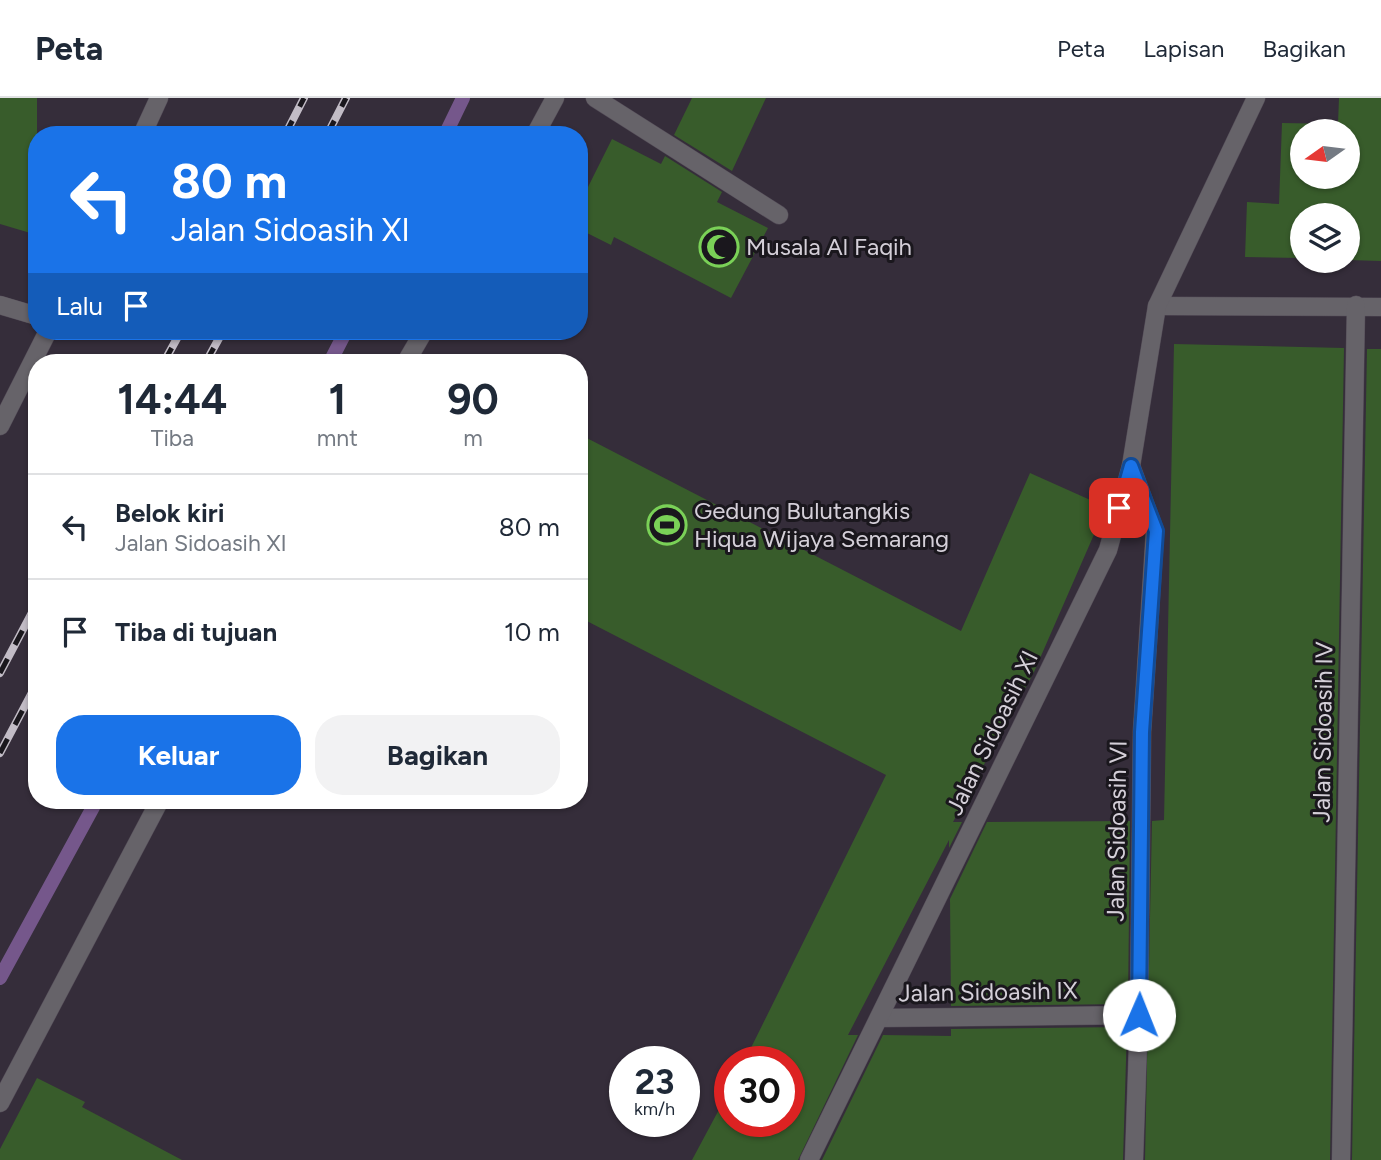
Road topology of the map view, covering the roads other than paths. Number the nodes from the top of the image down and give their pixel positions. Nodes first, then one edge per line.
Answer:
1 (159, 98) edge
2 (555, 98) edge
3 (595, 98) edge
4 (1256, 98) edge
5 (146, 126) edge
6 (540, 126) edge
7 (779, 215) dead end
8 (0, 305) edge
9 (1356, 305) junction
10 (1157, 306) junction
11 (1381, 307) edge
12 (28, 313) edge
13 (28, 371) edge
14 (0, 426) edge
15 (1131, 466) junction
16 (155, 809) edge
17 (1139, 1015) junction
18 (880, 1018) junction
19 (0, 1103) edge
20 (810, 1160) edge
21 (1134, 1160) edge
22 (1341, 1160) edge

1 - 5 street
2 - 6 street
3 - 7 street
4 - 10 street, Jalan Sidoasih XI
8 - 12 street
9 - 10 street
9 - 11 street
9 - 22 street, Jalan Sidoasih IV
10 - 15 street, Jalan Sidoasih XI
13 - 14 street
15 - 17 street, Jalan Sidoasih VI
15 - 18 street, Jalan Sidoasih XI
16 - 19 street
17 - 18 street, Jalan Sidoasih IX
17 - 21 street, Jalan Sidoasih VI
18 - 20 street, Jalan Sidoasih XI

